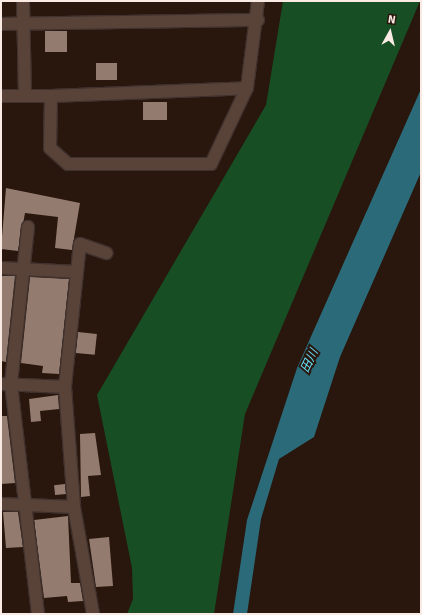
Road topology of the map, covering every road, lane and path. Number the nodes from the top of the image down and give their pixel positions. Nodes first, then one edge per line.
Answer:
1 (23, 1) edge
2 (258, 1) edge
3 (258, 20) junction
4 (24, 23) junction
5 (1, 24) edge
6 (247, 88) junction
7 (1, 96) edge
8 (25, 96) junction
9 (51, 96) junction
10 (28, 227) dead end
11 (106, 253) dead end
12 (1, 268) edge
13 (24, 269) junction
14 (77, 272) junction
15 (6, 384) edge
16 (65, 387) junction
17 (1, 504) edge
18 (27, 505) junction
19 (74, 507) junction
20 (38, 614) edge
21 (93, 614) edge

1 - 4 street
2 - 3 street
3 - 4 street
3 - 6 street
4 - 5 street
4 - 8 street
6 - 9 street
6 - 9 street
7 - 8 street
8 - 9 street
10 - 13 street
11 - 14 street
12 - 13 street
13 - 14 street
13 - 15 street
14 - 16 street
15 - 16 street
15 - 18 street
16 - 19 street
17 - 18 street
18 - 19 street
18 - 20 street
19 - 21 street

